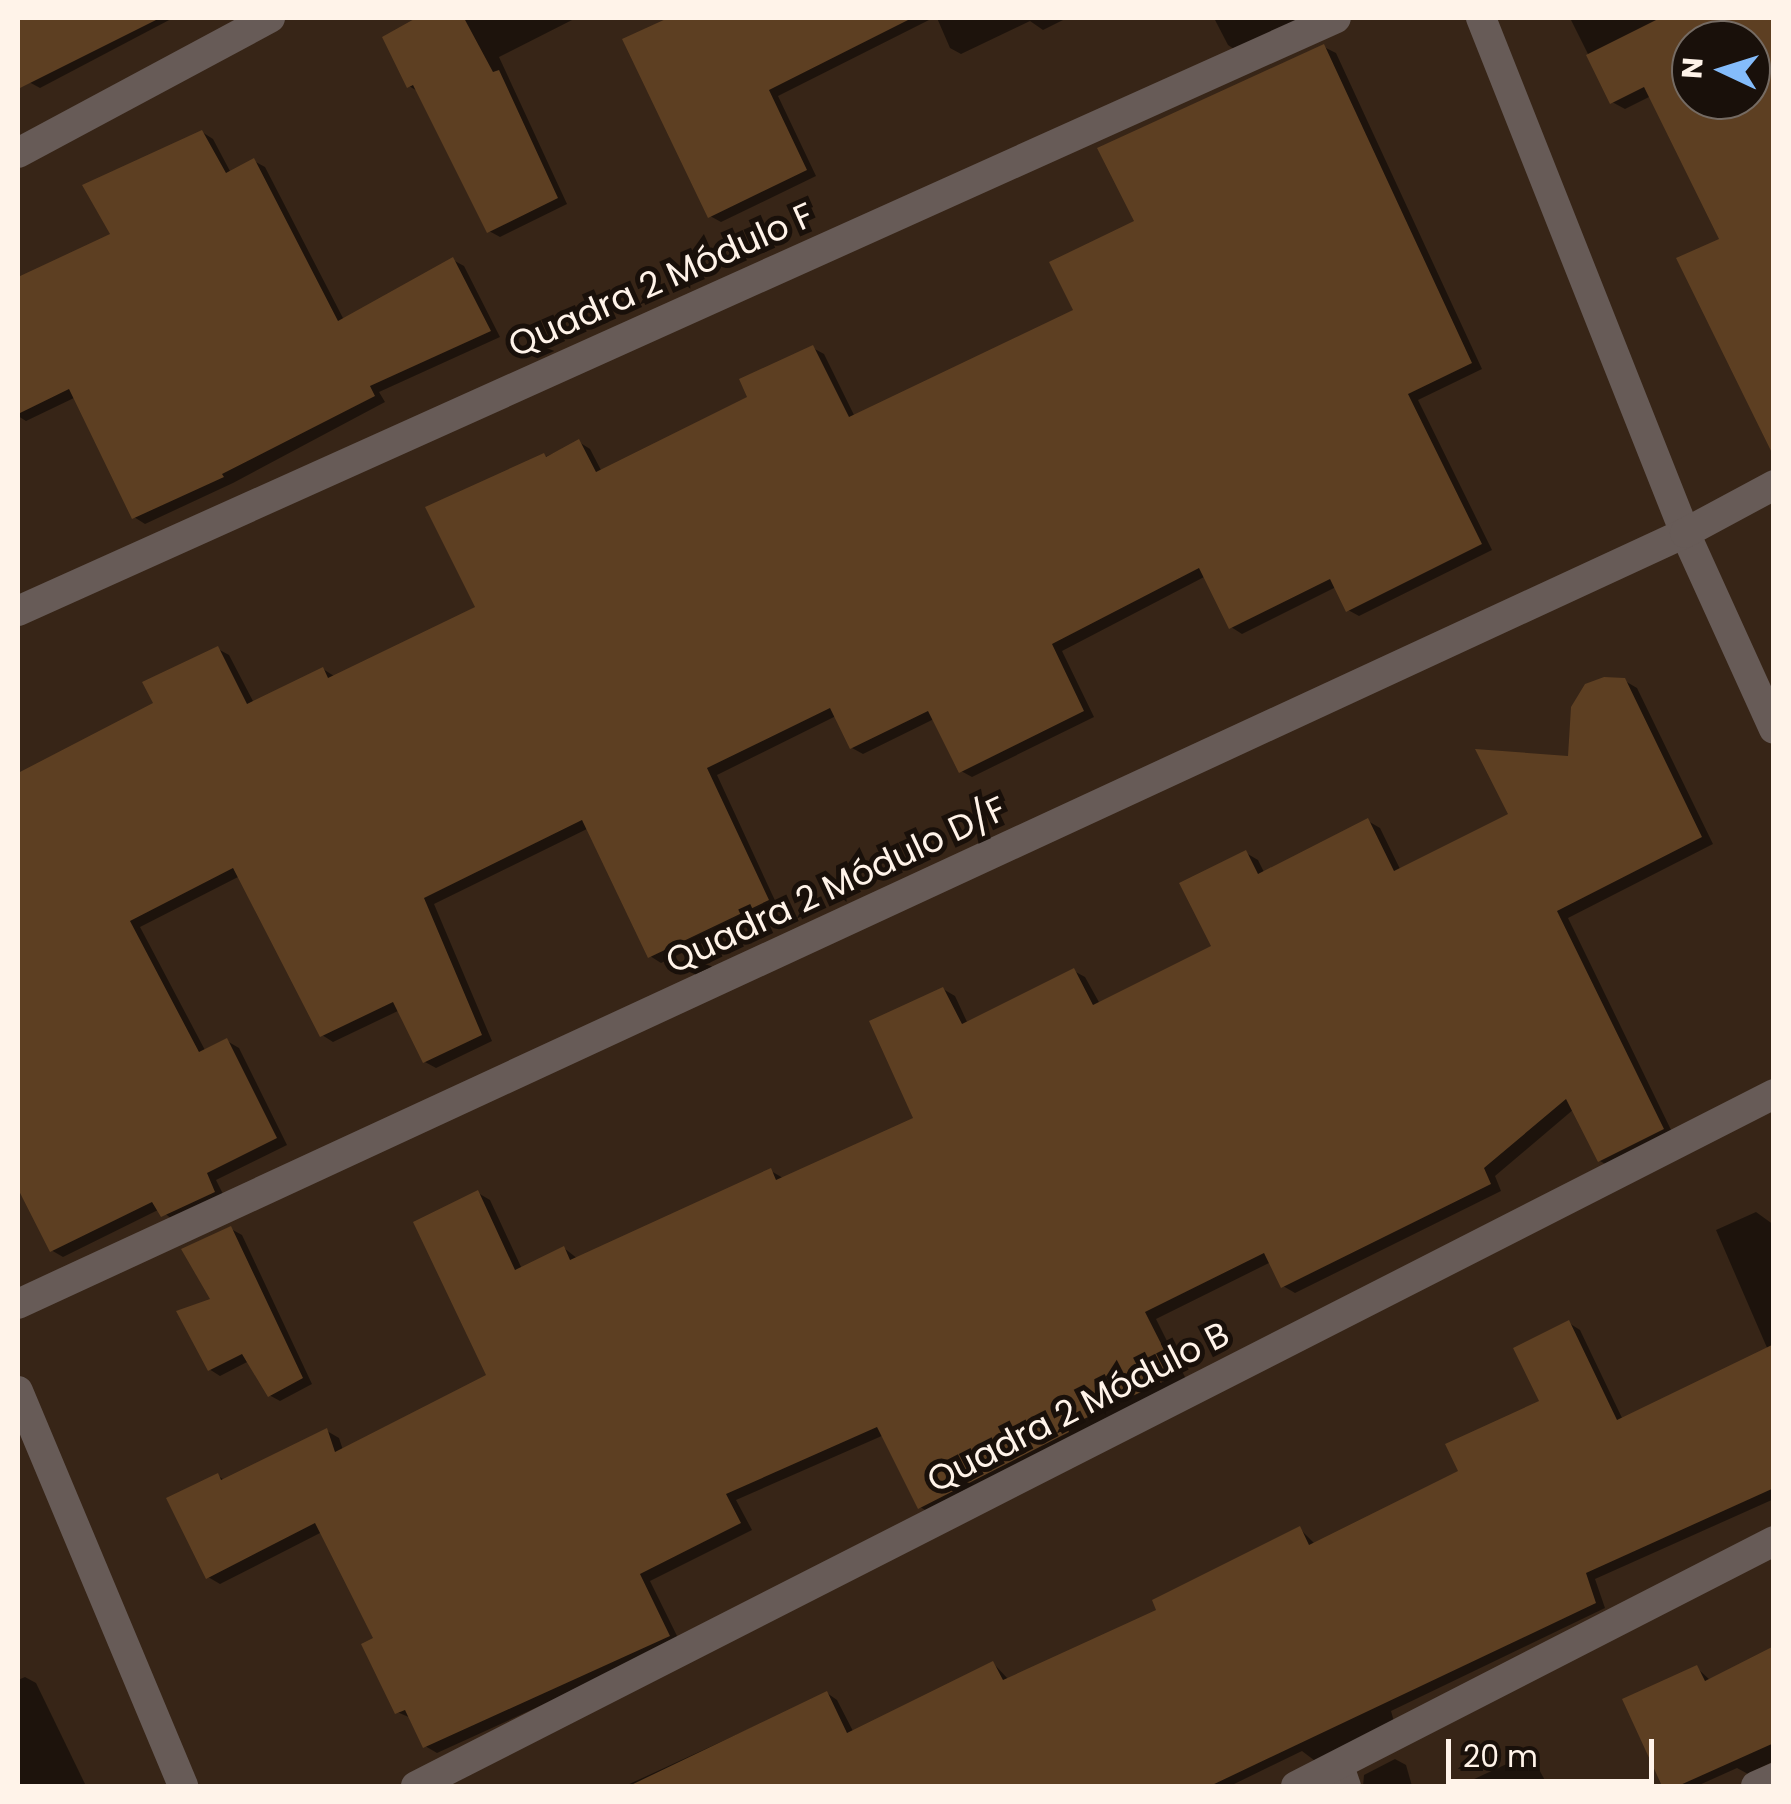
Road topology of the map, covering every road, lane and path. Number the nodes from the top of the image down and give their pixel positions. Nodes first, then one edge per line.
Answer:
1 (270, 18) edge
2 (1336, 18) edge
3 (1481, 18) edge
4 (18, 152) edge
5 (1774, 486) edge
6 (1685, 534) junction
7 (18, 611) edge
8 (1774, 729) edge
9 (1774, 1094) edge
10 (18, 1304) edge
11 (18, 1391) edge
12 (1774, 1541) edge
13 (1344, 1776) edge
14 (1774, 1778) edge
15 (183, 1786) edge
16 (416, 1786) edge
17 (1296, 1786) edge
18 (1756, 1786) edge

1 - 4 street
2 - 7 street, Quadra 2 Módulo F
3 - 6 street
5 - 6 street, Quadra 2 Módulo D/F
6 - 8 street
6 - 10 street, Quadra 2 Módulo D/F
9 - 16 street, Quadra 2 Módulo B
11 - 15 street
12 - 13 street
13 - 17 street
14 - 18 street

